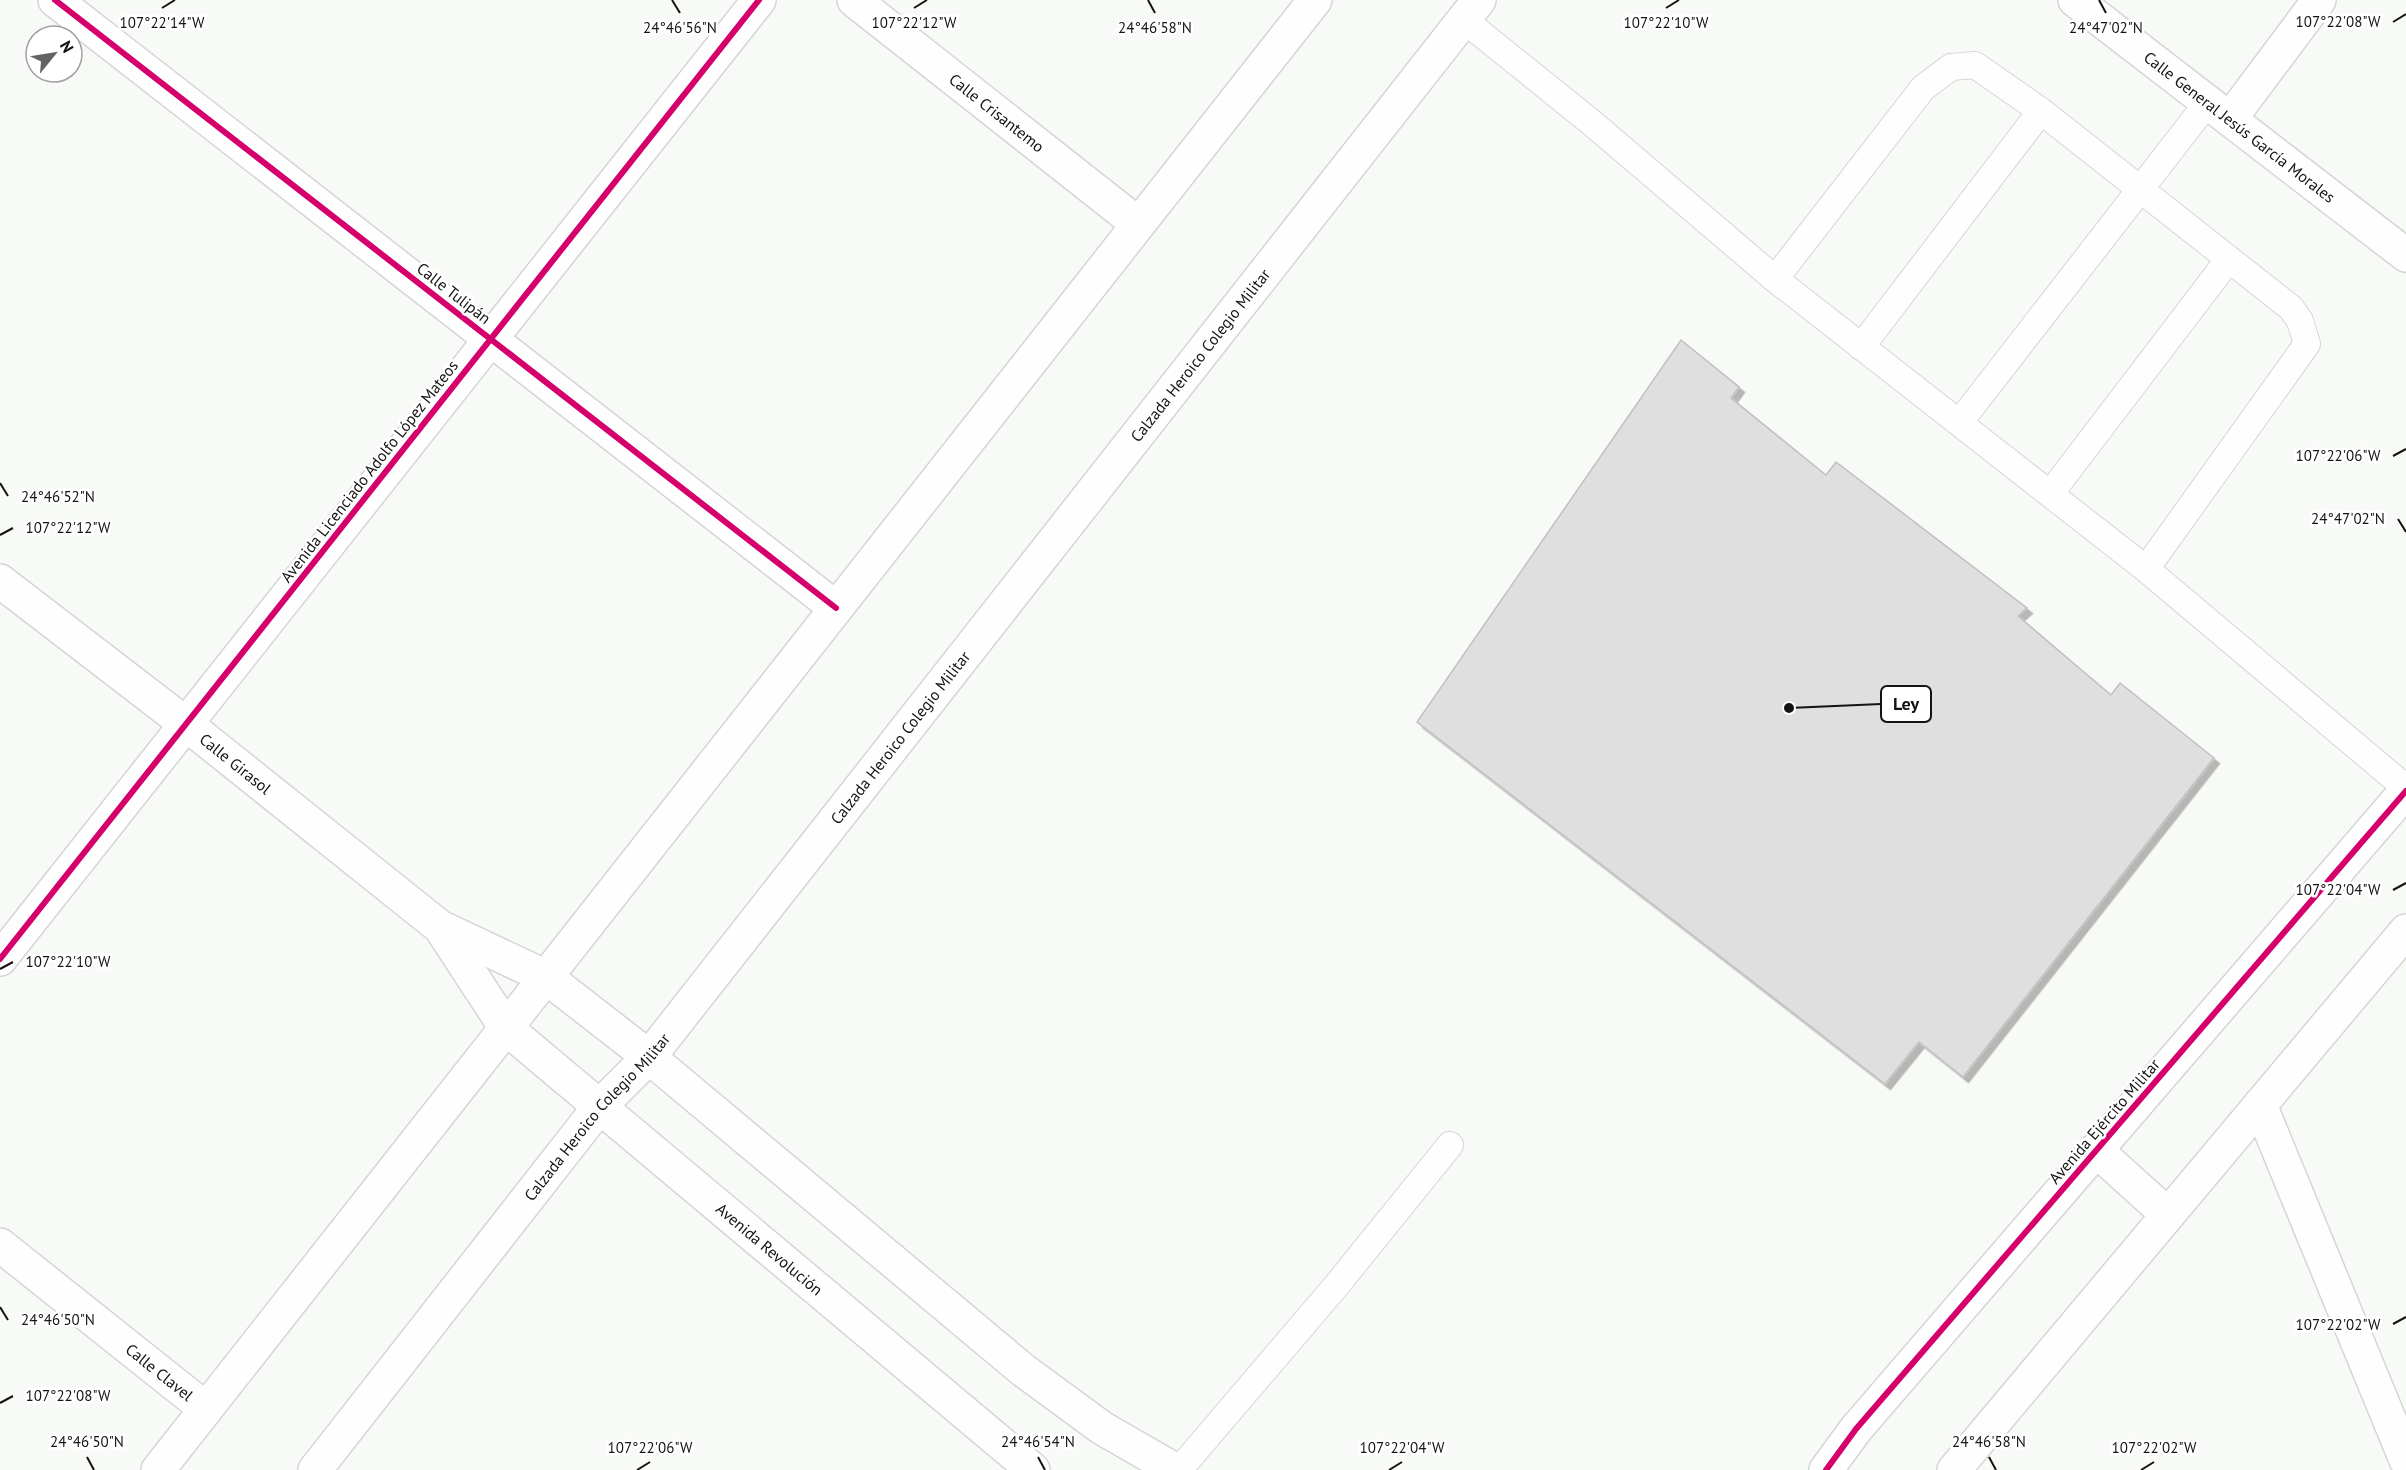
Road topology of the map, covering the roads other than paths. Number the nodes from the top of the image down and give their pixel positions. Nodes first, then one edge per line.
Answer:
1 (55, 0) edge
2 (759, 0) edge
3 (854, 0) edge
4 (1315, 0) edge
5 (2075, 0) edge
6 (2319, 0) edge
7 (1464, 7) edge
8 (2041, 111) junction
9 (2219, 111) junction
10 (2140, 189) junction
11 (1138, 224) junction
12 (2406, 255) edge
13 (2229, 259) junction
14 (1775, 279) junction
15 (491, 339) junction
16 (1861, 347) junction
17 (1959, 423) junction
18 (2050, 494) junction
19 (2146, 569) junction
20 (0, 581) edge
21 (836, 608) junction
22 (186, 724) junction
23 (2406, 790) edge
24 (440, 927) junction
25 (2406, 931) edge
26 (0, 959) edge
27 (546, 976) junction
28 (506, 1028) junction
29 (649, 1057) junction
30 (600, 1106) junction
31 (2259, 1106) junction
32 (1450, 1144) dead end
33 (2096, 1150) junction
34 (2168, 1215) junction
35 (0, 1245) edge
36 (206, 1409) junction
37 (2406, 1460) edge
38 (158, 1470) edge
39 (315, 1470) edge
40 (1033, 1470) edge
41 (1177, 1470) edge
42 (1826, 1470) edge
43 (1954, 1470) edge

1 - 15 street, Calle Tulipán
2 - 15 street, Avenida Licenciado Adolfo López Mateos
3 - 11 street, Calle Crisantemo
4 - 11 street
5 - 9 street, Calle General Jesús García Morales
6 - 9 street
7 - 14 lane
7 - 29 street, Calzada Heroico Colegio Militar
8 - 10 lane
8 - 14 lane
8 - 16 lane
9 - 10 lane
9 - 12 street, Calle General Jesús García Morales
10 - 13 lane
10 - 17 lane
11 - 21 street
13 - 18 lane
13 - 19 lane
14 - 16 lane
15 - 21 street, Calle Tulipán
15 - 22 street, Avenida Licenciado Adolfo López Mateos
16 - 17 lane
17 - 18 lane
18 - 19 lane
19 - 23 lane
20 - 22 street, Calle Girasol
21 - 27 street
22 - 24 street, Calle Girasol
22 - 26 street, Avenida Licenciado Adolfo López Mateos
23 - 33 street, Avenida Ejército Militar
24 - 27 street, Calle Girasol
24 - 28 street, Calle Girasol
25 - 31 street
27 - 28 street
27 - 29 street, Calle Girasol
28 - 30 street, Avenida Revolución
28 - 36 street
29 - 30 street, Calzada Heroico Colegio Militar
29 - 41 street
30 - 39 street, Calzada Heroico Colegio Militar
30 - 40 street, Avenida Revolución
31 - 34 street
31 - 37 street
32 - 41 lane
33 - 34 street
33 - 42 street, Avenida Ejército Militar
34 - 43 street
35 - 36 street, Calle Clavel
36 - 38 street

